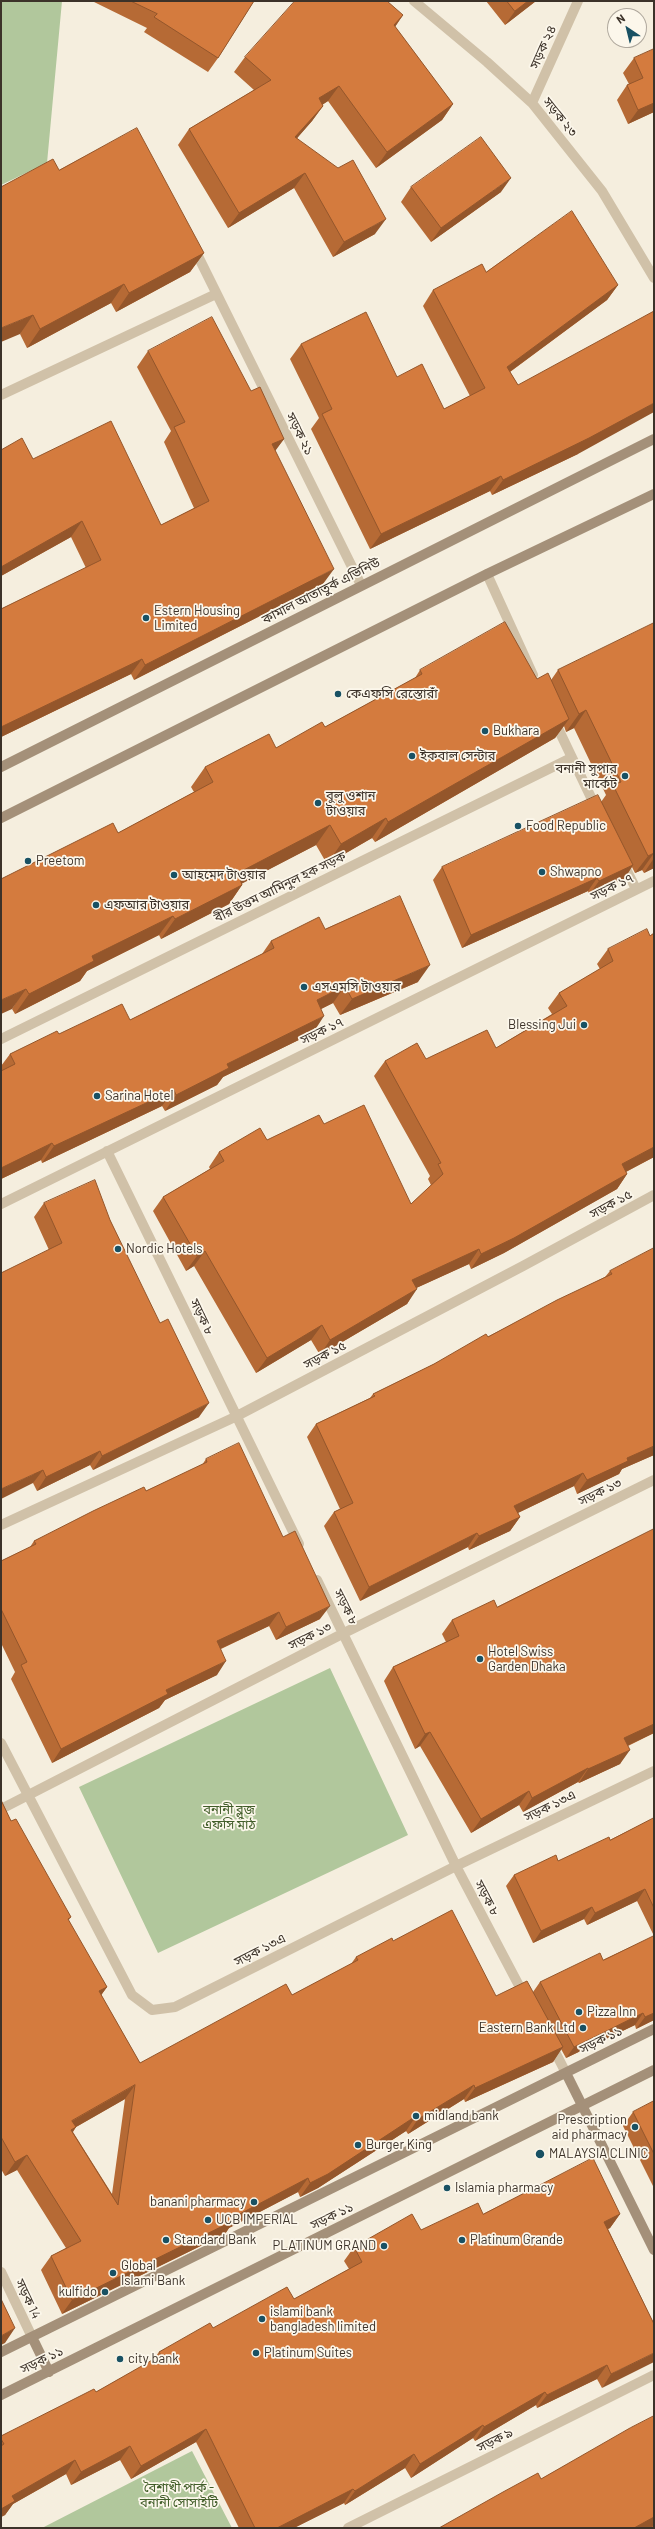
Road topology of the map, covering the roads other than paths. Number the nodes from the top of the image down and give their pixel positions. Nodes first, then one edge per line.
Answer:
1 (414, 1) edge
2 (578, 1) edge
3 (532, 103) junction
4 (189, 239) edge
5 (654, 278) edge
6 (216, 294) junction
7 (1, 395) edge
8 (654, 439) edge
9 (654, 494) edge
10 (487, 574) junction
11 (361, 585) junction
12 (539, 687) edge
13 (549, 708) edge
14 (571, 758) junction
15 (1, 767) edge
16 (1, 818) edge
17 (602, 820) edge
18 (616, 848) edge
19 (654, 880) edge
20 (636, 889) junction
21 (1, 1040) edge
22 (107, 1151) junction
23 (654, 1195) edge
24 (1, 1204) edge
25 (235, 1416) junction
26 (654, 1480) edge
27 (1, 1525) edge
28 (306, 1556) edge
29 (313, 1570) edge
30 (344, 1633) junction
31 (1, 1743) edge
32 (654, 1770) edge
33 (29, 1795) junction
34 (1, 1809) edge
35 (456, 1866) junction
36 (529, 2004) edge
37 (654, 2029) edge
38 (544, 2031) edge
39 (654, 2070) edge
40 (566, 2072) junction
41 (582, 2106) junction
42 (654, 2250) edge
43 (1, 2272) edge
44 (32, 2337) junction
45 (1, 2352) edge
46 (49, 2372) junction
47 (654, 2376) edge
48 (1, 2395) edge
49 (348, 2528) edge

1 - 3 street, সড়ক ২৩
2 - 3 street, সড়ক ২৪
3 - 5 street, সড়ক ২৩
4 - 6 street, সড়ক ২১
6 - 7 street
6 - 11 street, সড়ক ২১
8 - 11 main road, কামাল আতাতুর্ক এভিনিউ
9 - 10 main road
10 - 12 street
10 - 16 main road
11 - 15 main road, কামাল আতাতুর্ক এভিনিউ
13 - 14 street
14 - 17 street
14 - 21 street, বীর উত্তম আমিনুল হক সড়ক
18 - 20 street
19 - 20 street, সড়ক ১৭
20 - 22 street, সড়ক ১৭
22 - 24 street, সড়ক ১৭
22 - 25 street, সড়ক ৮
23 - 25 street, সড়ক ১৫
25 - 27 street, সড়ক ১৫
25 - 28 street, সড়ক ৮
26 - 30 street, সড়ক ১৩
29 - 30 street, সড়ক ৮
30 - 33 street, সড়ক ১৩
30 - 35 street, সড়ক ৮
31 - 33 street, সড়ক ১৩এ
32 - 35 street, সড়ক ১৩এ
33 - 34 street, সড়ক ১৩
33 - 35 street, সড়ক ১৩এ
35 - 36 street, সড়ক ৮
37 - 40 main road, সড়ক ১১
38 - 40 street
39 - 41 main road, সড়ক ১১
40 - 41 main road
40 - 44 main road, সড়ক ১১
41 - 42 main road
41 - 46 main road, সড়ক ১১
43 - 44 street, সড়ক 14
44 - 45 main road, সড়ক ১১
44 - 46 main road
46 - 48 main road, সড়ক ১১
47 - 49 street, সড়ক ৯

